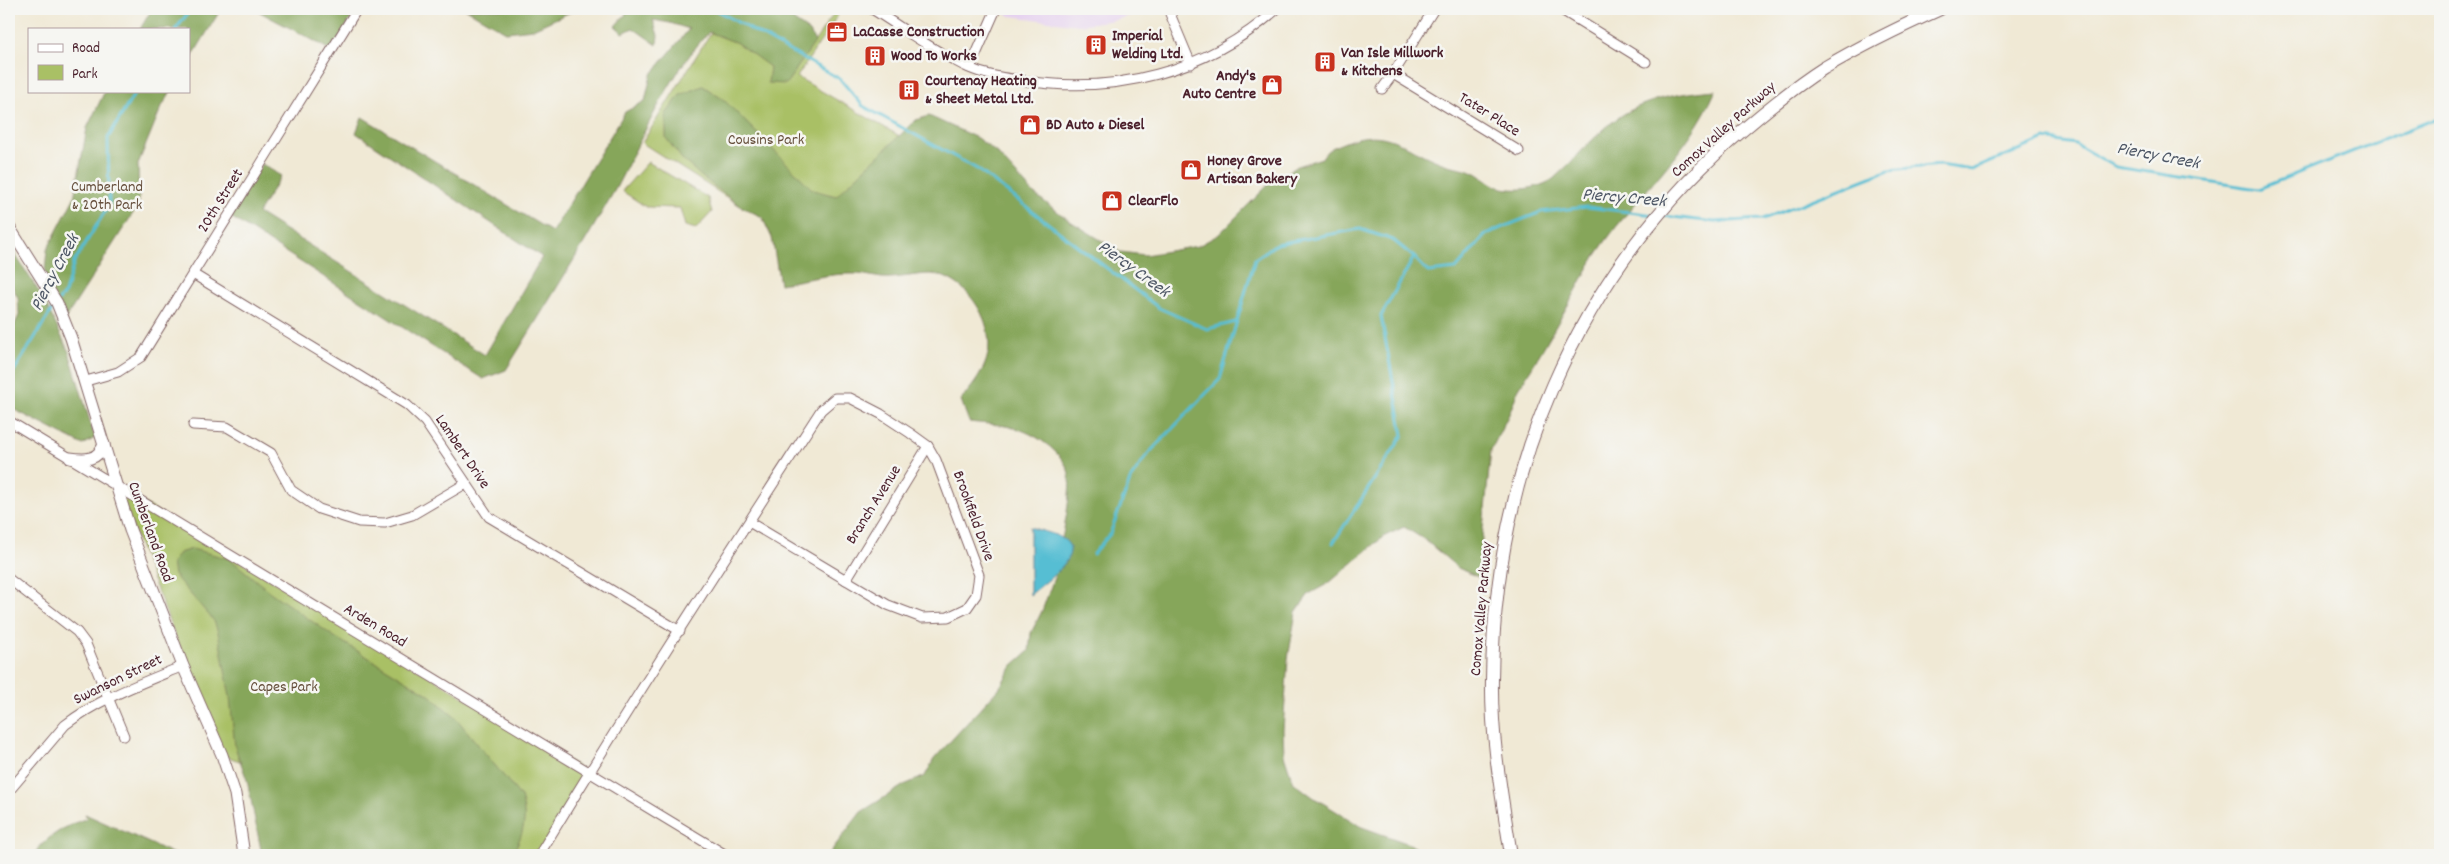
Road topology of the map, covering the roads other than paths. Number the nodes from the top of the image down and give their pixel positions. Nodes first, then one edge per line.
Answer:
1 (357, 9) edge
2 (872, 9) edge
3 (996, 9) edge
4 (1168, 9) edge
5 (1277, 9) edge
6 (1434, 9) edge
7 (1560, 9) edge
8 (1940, 9) edge
9 (1646, 62) dead end
10 (1191, 64) junction
11 (970, 68) junction
12 (1393, 74) junction
13 (1382, 90) dead end
14 (1519, 151) dead end
15 (9, 227) edge
16 (193, 274) junction
17 (86, 381) junction
18 (9, 421) edge
19 (193, 425) dead end
20 (104, 444) junction
21 (928, 446) junction
22 (70, 458) junction
23 (465, 484) junction
24 (116, 486) junction
25 (749, 522) junction
26 (9, 579) edge
27 (846, 580) junction
28 (680, 631) junction
29 (182, 666) junction
30 (108, 698) junction
31 (124, 736) dead end
32 (589, 773) junction
33 (9, 791) edge
34 (244, 855) edge
35 (540, 855) edge
36 (726, 855) edge
37 (1511, 855) edge

1 - 16 street, 20th Street
2 - 11 street
3 - 11 street
4 - 10 street
5 - 10 street
6 - 12 street
7 - 9 street
8 - 37 main road, Comox Valley Parkway
10 - 11 street
12 - 13 street
12 - 14 street, Tater Place
15 - 17 street, Cumberland Road
16 - 17 street, 20th Street
16 - 23 street, Lambert Drive
17 - 20 street, Cumberland Road
18 - 22 street, Arden Road
19 - 23 street
20 - 22 street
20 - 24 street, Cumberland Road
21 - 25 street, Brookfield Drive
21 - 27 street, Branch Avenue
21 - 27 street, Brookfield Drive
22 - 24 street, Arden Road
23 - 28 street, Lambert Drive
24 - 29 street, Cumberland Road
24 - 32 street, Arden Road
25 - 27 street, Brookfield Drive
25 - 28 street, Brookfield Drive
26 - 30 street
28 - 32 street, Brookfield Drive
29 - 30 street, Swanson Street
29 - 34 street, Cumberland Road
30 - 31 street
30 - 33 street, Swanson Street
32 - 35 street, Brookfield Drive
32 - 36 street, Arden Road

